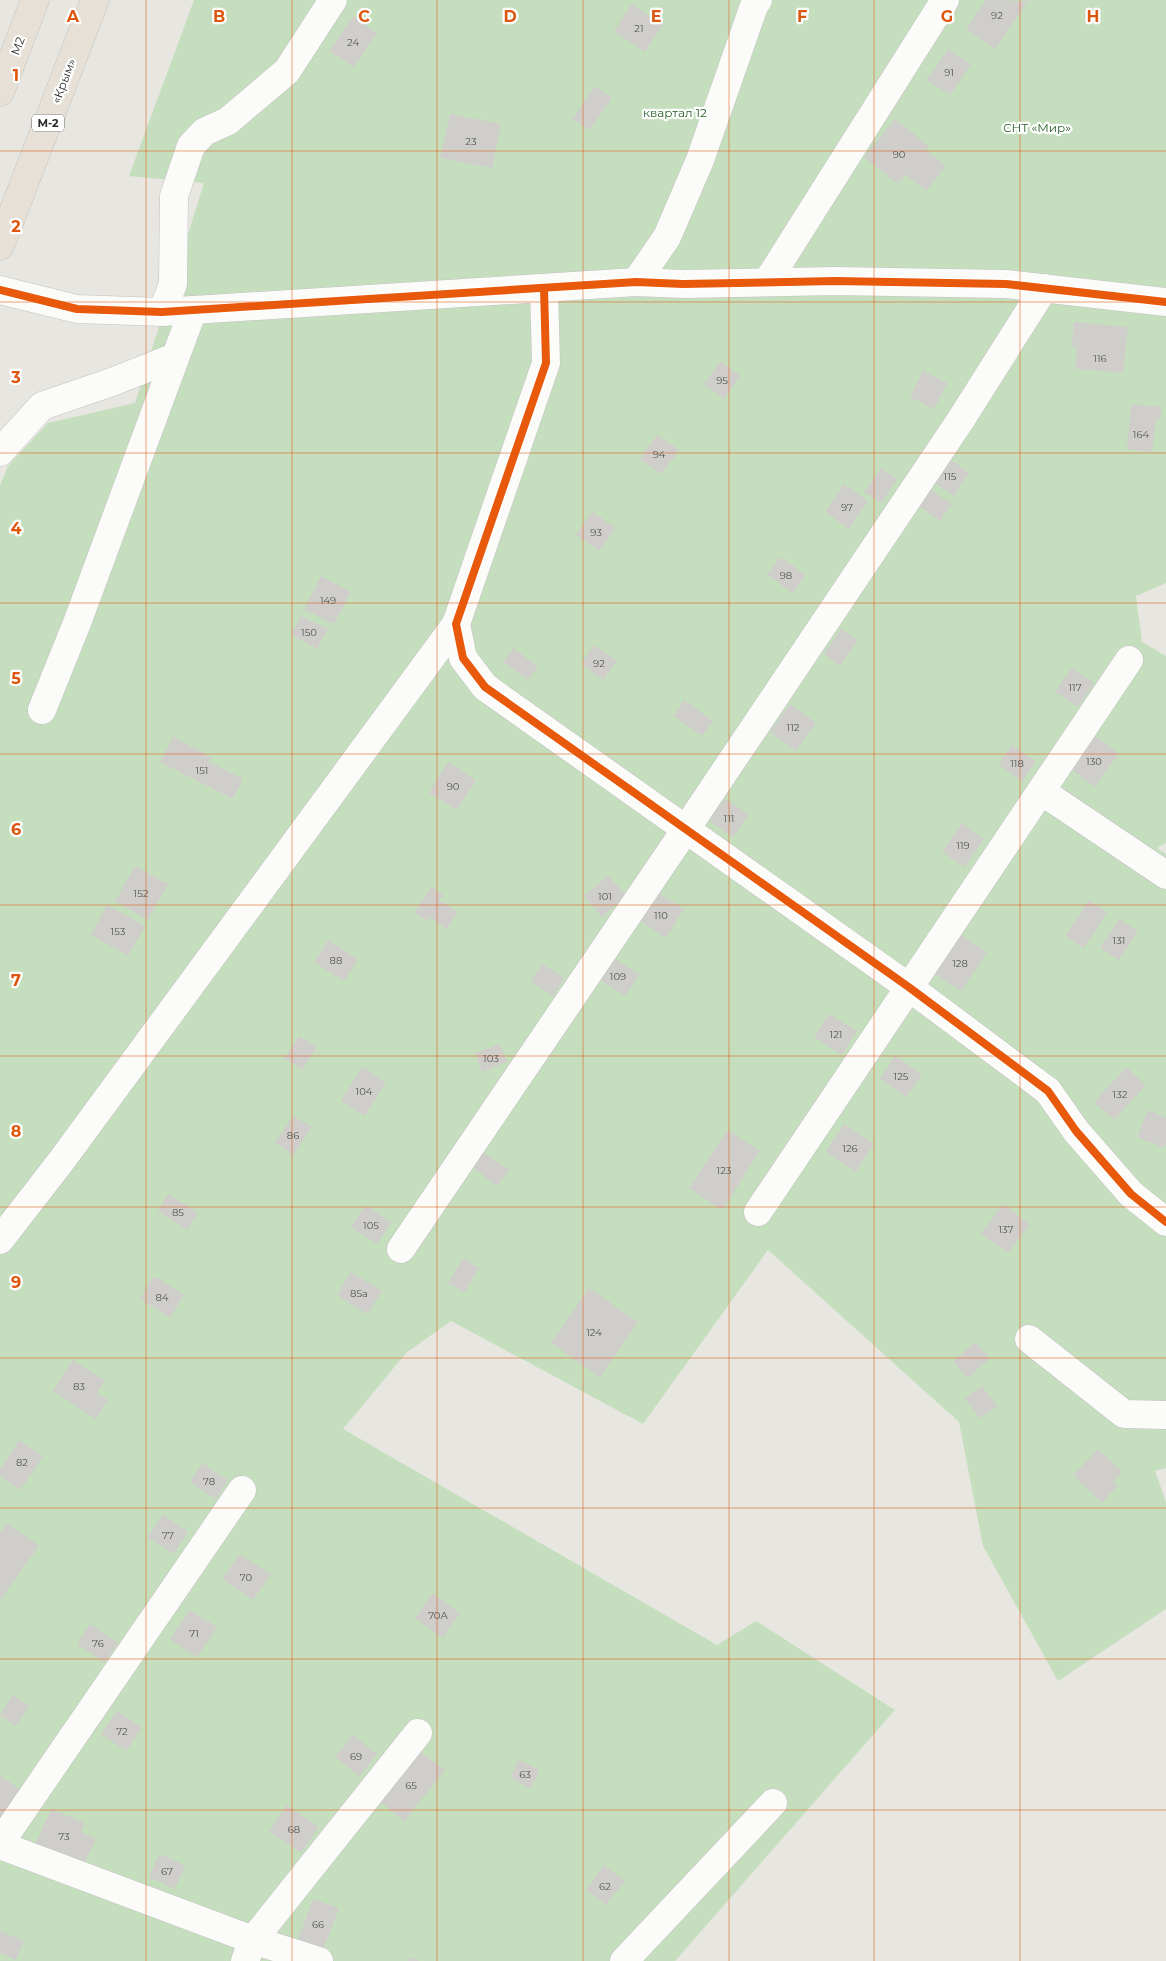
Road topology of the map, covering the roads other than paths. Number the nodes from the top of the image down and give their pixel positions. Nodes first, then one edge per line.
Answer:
1 (35, 0) edge
2 (95, 0) edge
3 (333, 0) edge
4 (758, 0) edge
5 (945, 0) edge
6 (0, 92) edge
7 (0, 246) edge
8 (636, 282) junction
9 (767, 282) junction
10 (544, 288) junction
11 (1044, 288) junction
12 (0, 290) edge
13 (1166, 302) edge
14 (193, 310) junction
15 (162, 312) junction
16 (175, 357) junction
17 (0, 452) edge
18 (456, 624) junction
19 (1129, 660) dead end
20 (42, 710) dead end
21 (1041, 791) junction
22 (686, 829) junction
23 (1166, 875) edge
24 (910, 988) junction
25 (758, 1212) dead end
26 (1166, 1222) edge
27 (0, 1240) edge
28 (401, 1250) dead end
29 (1029, 1339) dead end
30 (1166, 1415) edge
31 (242, 1490) dead end
32 (418, 1734) dead end
33 (774, 1803) dead end
34 (0, 1844) edge
35 (249, 1951) edge
36 (319, 1961) edge
37 (624, 1961) edge

1 - 6 highway, М2
2 - 7 highway, «Крым» / М-2
3 - 15 street
4 - 8 street
5 - 9 street
8 - 9 street
8 - 10 street
9 - 11 street
10 - 14 street
10 - 18 street
11 - 13 street
11 - 22 street
12 - 15 street
14 - 15 street
14 - 16 street
16 - 17 street
16 - 20 street
18 - 22 street
18 - 27 street
19 - 21 street
21 - 23 street
21 - 24 street
22 - 24 street
22 - 28 street
24 - 25 street
24 - 26 street
29 - 30 street
31 - 34 street
32 - 35 street
33 - 37 street
34 - 35 street
35 - 36 street

